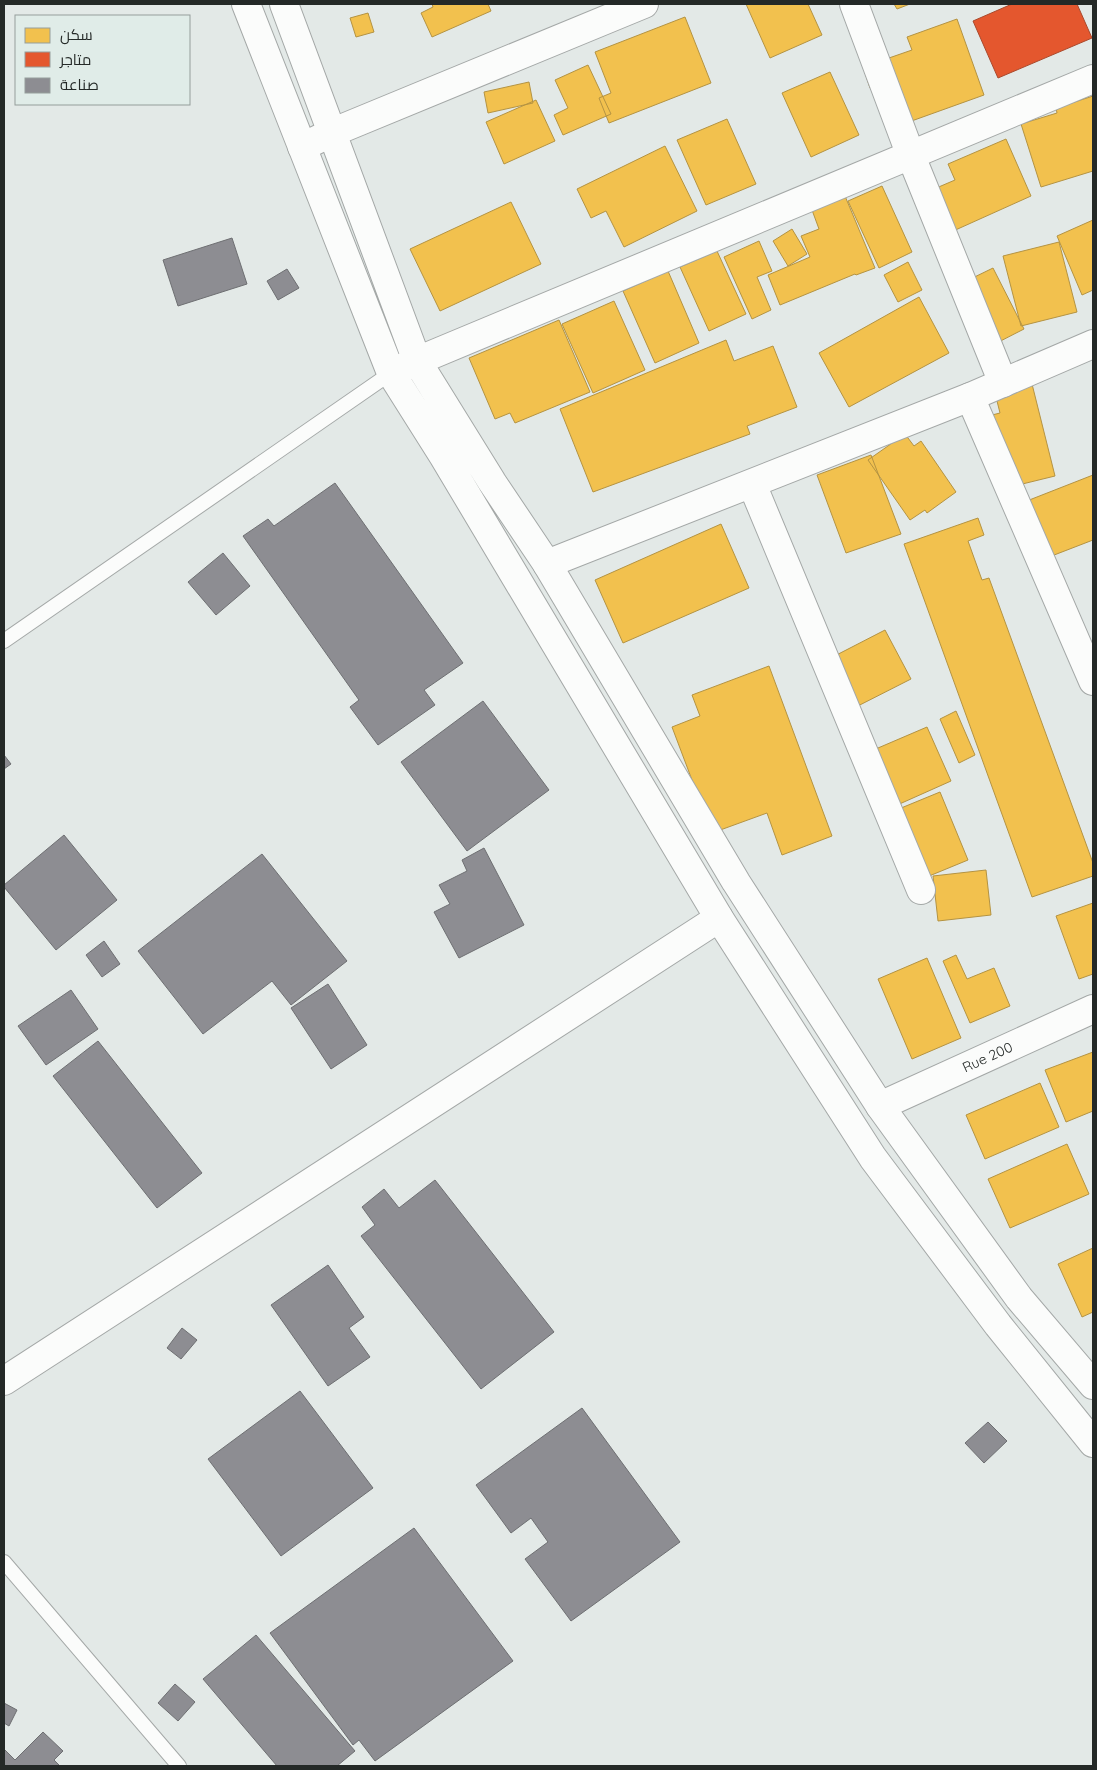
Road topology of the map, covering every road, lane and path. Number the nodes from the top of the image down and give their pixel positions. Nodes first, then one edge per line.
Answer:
1 (246, 4) edge
2 (284, 4) edge
3 (644, 4) edge
4 (854, 4) edge
5 (1093, 79) edge
6 (331, 133) junction
7 (302, 147) junction
8 (911, 156) junction
9 (1093, 344) edge
10 (417, 361) junction
11 (391, 373) junction
12 (1003, 383) junction
13 (970, 397) junction
14 (752, 484) junction
15 (547, 564) junction
16 (4, 641) edge
17 (1088, 654) edge
18 (1093, 681) edge
19 (921, 890) dead end
20 (719, 918) junction
21 (1093, 1010) edge
22 (880, 1106) junction
23 (4, 1381) edge
24 (1093, 1385) edge
25 (1093, 1443) edge
26 (4, 1562) edge
27 (179, 1766) edge

1 - 7 street
2 - 6 street
3 - 6 street
4 - 8 street
5 - 8 street
6 - 7 street
6 - 10 street
7 - 11 street
8 - 10 street
8 - 12 street
9 - 12 street
10 - 11 street
10 - 15 street
11 - 16 lane
11 - 20 street
12 - 13 street
13 - 14 street
13 - 17 street
14 - 15 street
14 - 19 street
15 - 22 street
17 - 18 street
20 - 23 street
20 - 25 street
21 - 22 street, Rue 200
22 - 24 street
26 - 27 lane

